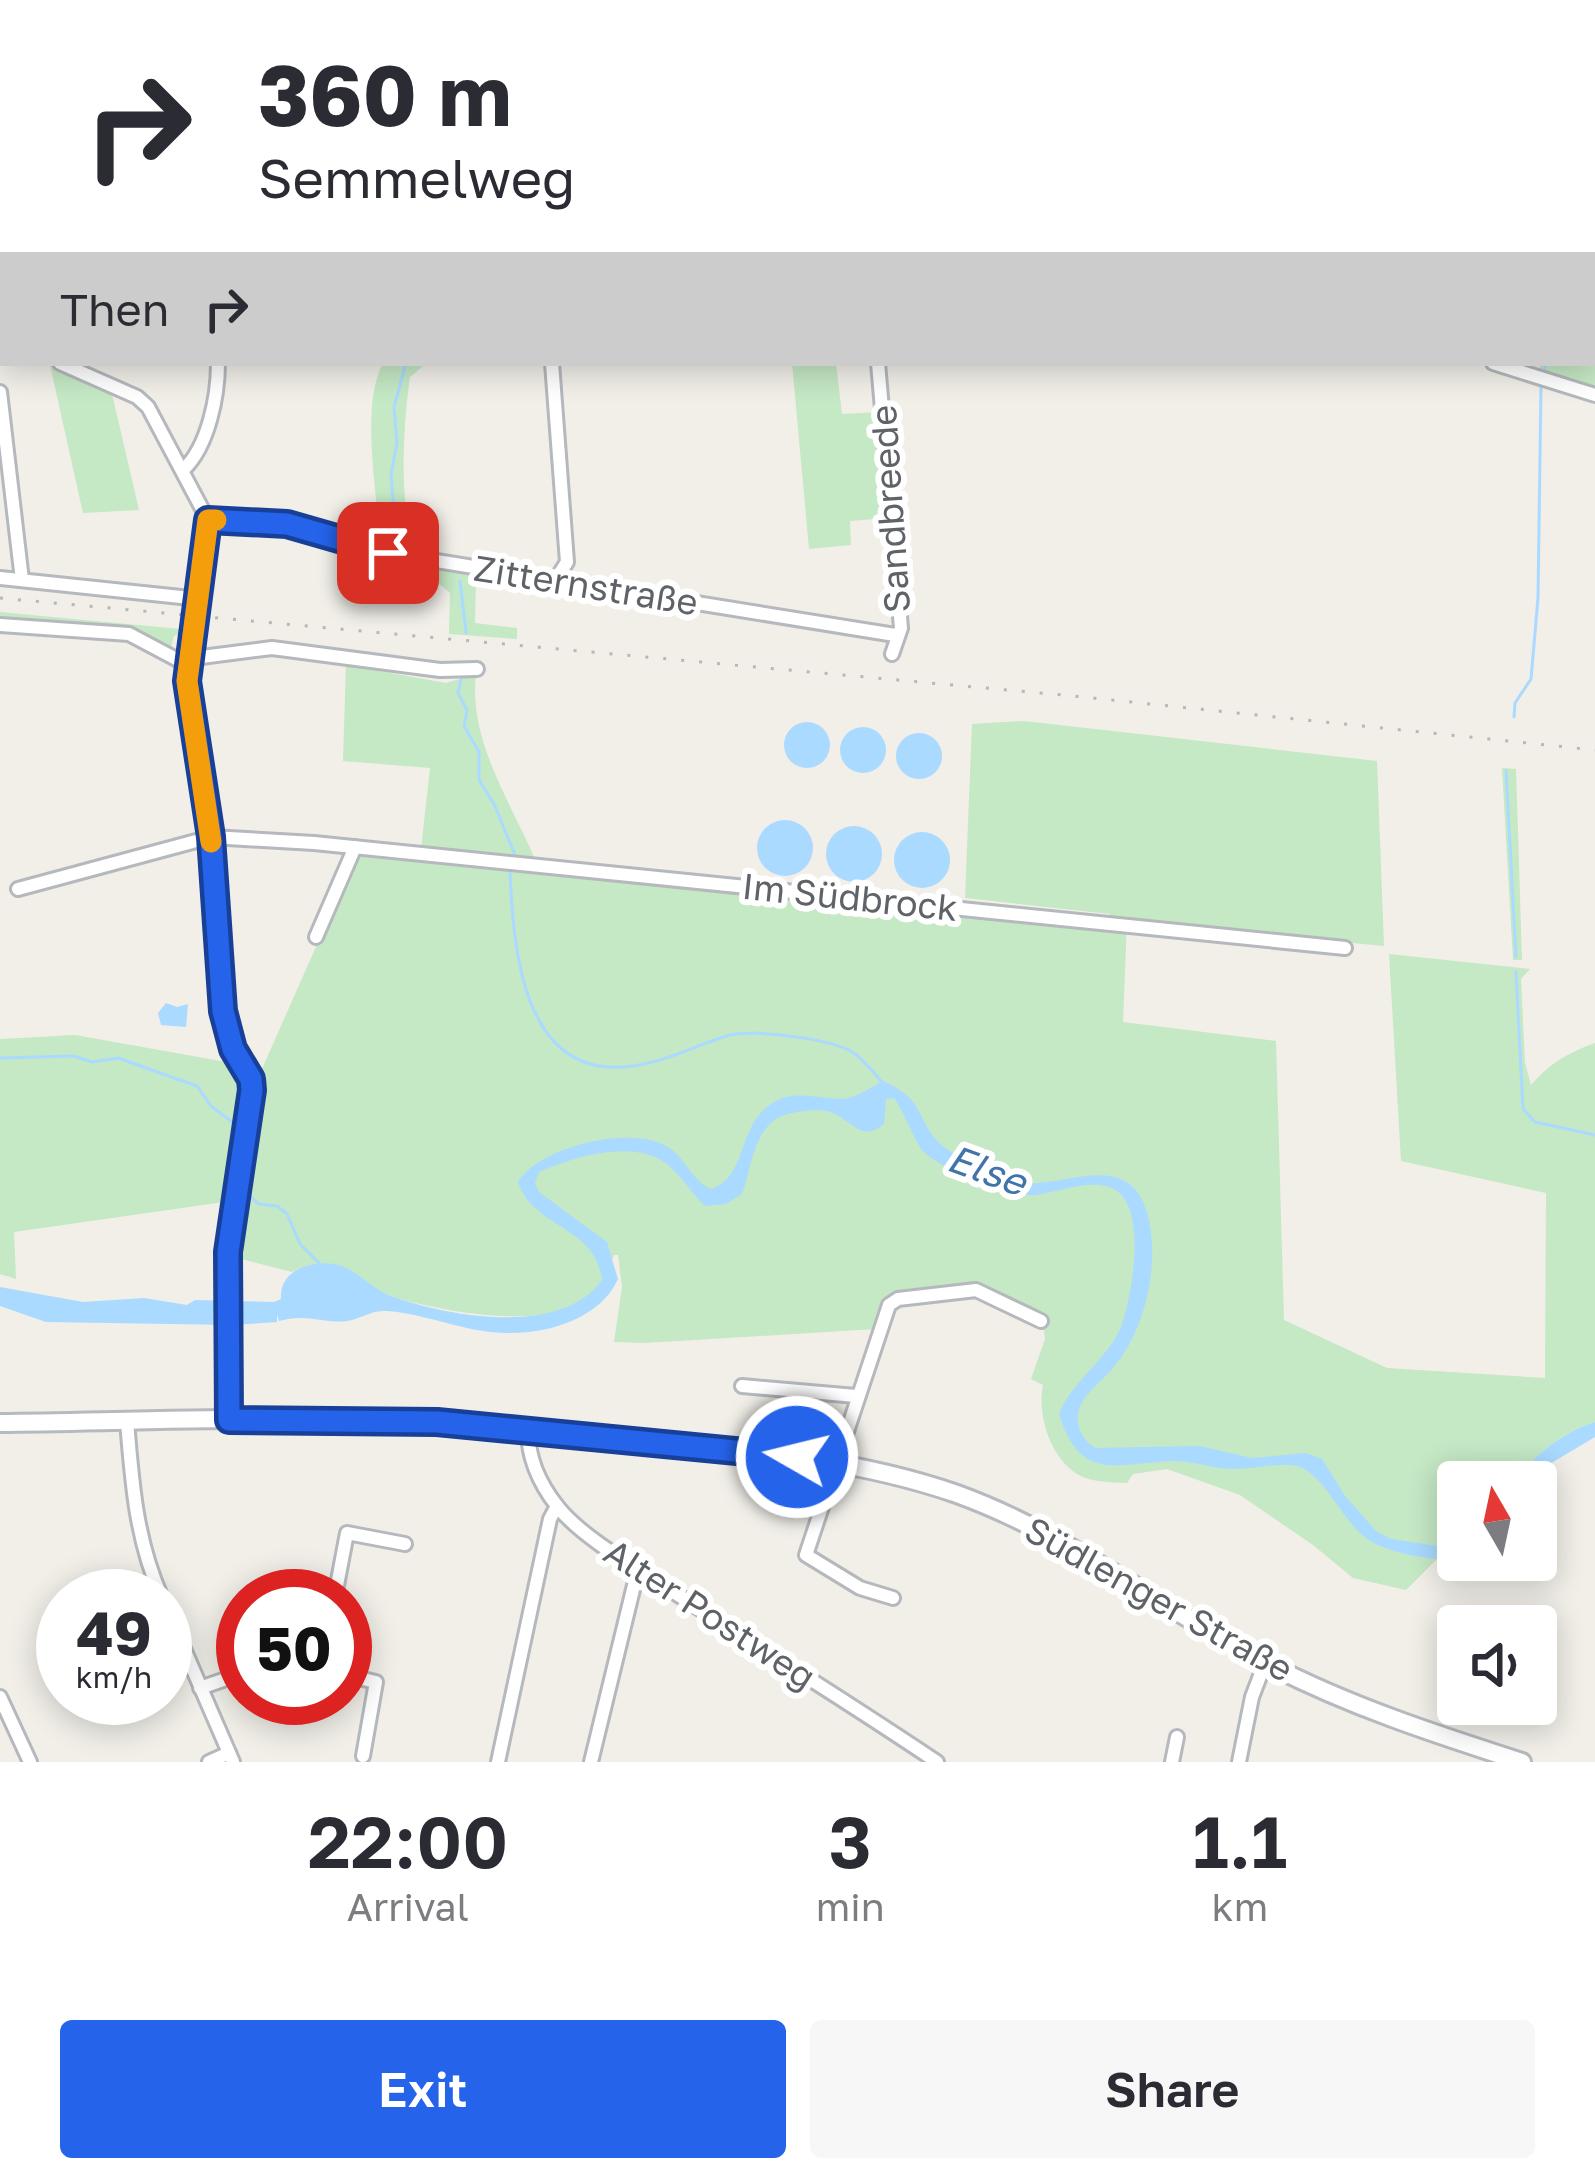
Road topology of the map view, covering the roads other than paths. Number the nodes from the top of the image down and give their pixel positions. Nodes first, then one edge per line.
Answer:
1 (67, 366) edge
2 (218, 366) edge
3 (552, 366) edge
4 (878, 366) edge
5 (1503, 366) edge
6 (0, 392) edge
7 (1595, 395) edge
8 (184, 470) junction
9 (208, 520) junction
10 (0, 578) edge
11 (22, 580) junction
12 (555, 581) junction
13 (200, 599) junction
14 (0, 625) edge
15 (896, 635) junction
16 (892, 654) dead end
17 (191, 659) junction
18 (477, 669) dead end
19 (211, 837) junction
20 (356, 847) junction
21 (17, 889) dead end
22 (316, 937) dead end
23 (1345, 947) dead end
24 (1041, 1321) dead end
25 (742, 1386) dead end
26 (856, 1396) junction
27 (229, 1420) junction
28 (127, 1421) junction
29 (0, 1423) edge
30 (528, 1430) junction
31 (838, 1463) junction
32 (557, 1506) junction
33 (405, 1544) dead end
34 (150, 1569) edge
35 (340, 1569) edge
36 (638, 1569) junction
37 (893, 1598) dead end
38 (1265, 1663) junction
39 (192, 1669) edge
40 (216, 1682) edge
41 (200, 1688) junction
42 (0, 1697) edge
43 (368, 1725) edge
44 (1177, 1737) dead end
45 (363, 1756) dead end
46 (231, 1757) edge
47 (29, 1762) edge
48 (209, 1762) edge
49 (498, 1762) edge
50 (591, 1762) edge
51 (937, 1762) edge
52 (1172, 1762) edge
53 (1239, 1762) edge
54 (1522, 1762) edge

1 - 8 street
2 - 8 street
3 - 12 street
4 - 15 street, Sandbreede
5 - 7 street
6 - 11 street
8 - 9 street
9 - 12 street, Zitternstraße
9 - 13 street
10 - 11 street
11 - 13 street
12 - 15 street, Zitternstraße
13 - 17 street
14 - 17 street
15 - 16 street, Sandbreede
17 - 18 street
17 - 19 street
19 - 20 street, Im Südbrock
19 - 21 street, Im Südbrock
19 - 27 street
20 - 22 street
20 - 23 street, Im Südbrock
24 - 26 street
25 - 26 street
26 - 31 street
27 - 28 main road, Südlenger Straße
27 - 30 main road, Südlenger Straße
28 - 29 main road, Südlenger Straße
28 - 34 street
30 - 31 main road, Südlenger Straße
30 - 32 street, Alter Postweg
31 - 37 street
31 - 38 main road, Südlenger Straße
32 - 36 street, Alter Postweg
32 - 49 street
33 - 35 street
36 - 50 street
36 - 51 street, Alter Postweg
38 - 53 street
38 - 54 main road, Südlenger Straße
39 - 41 street
40 - 41 street
41 - 46 street
42 - 47 street
43 - 45 street
44 - 52 street
46 - 48 street

